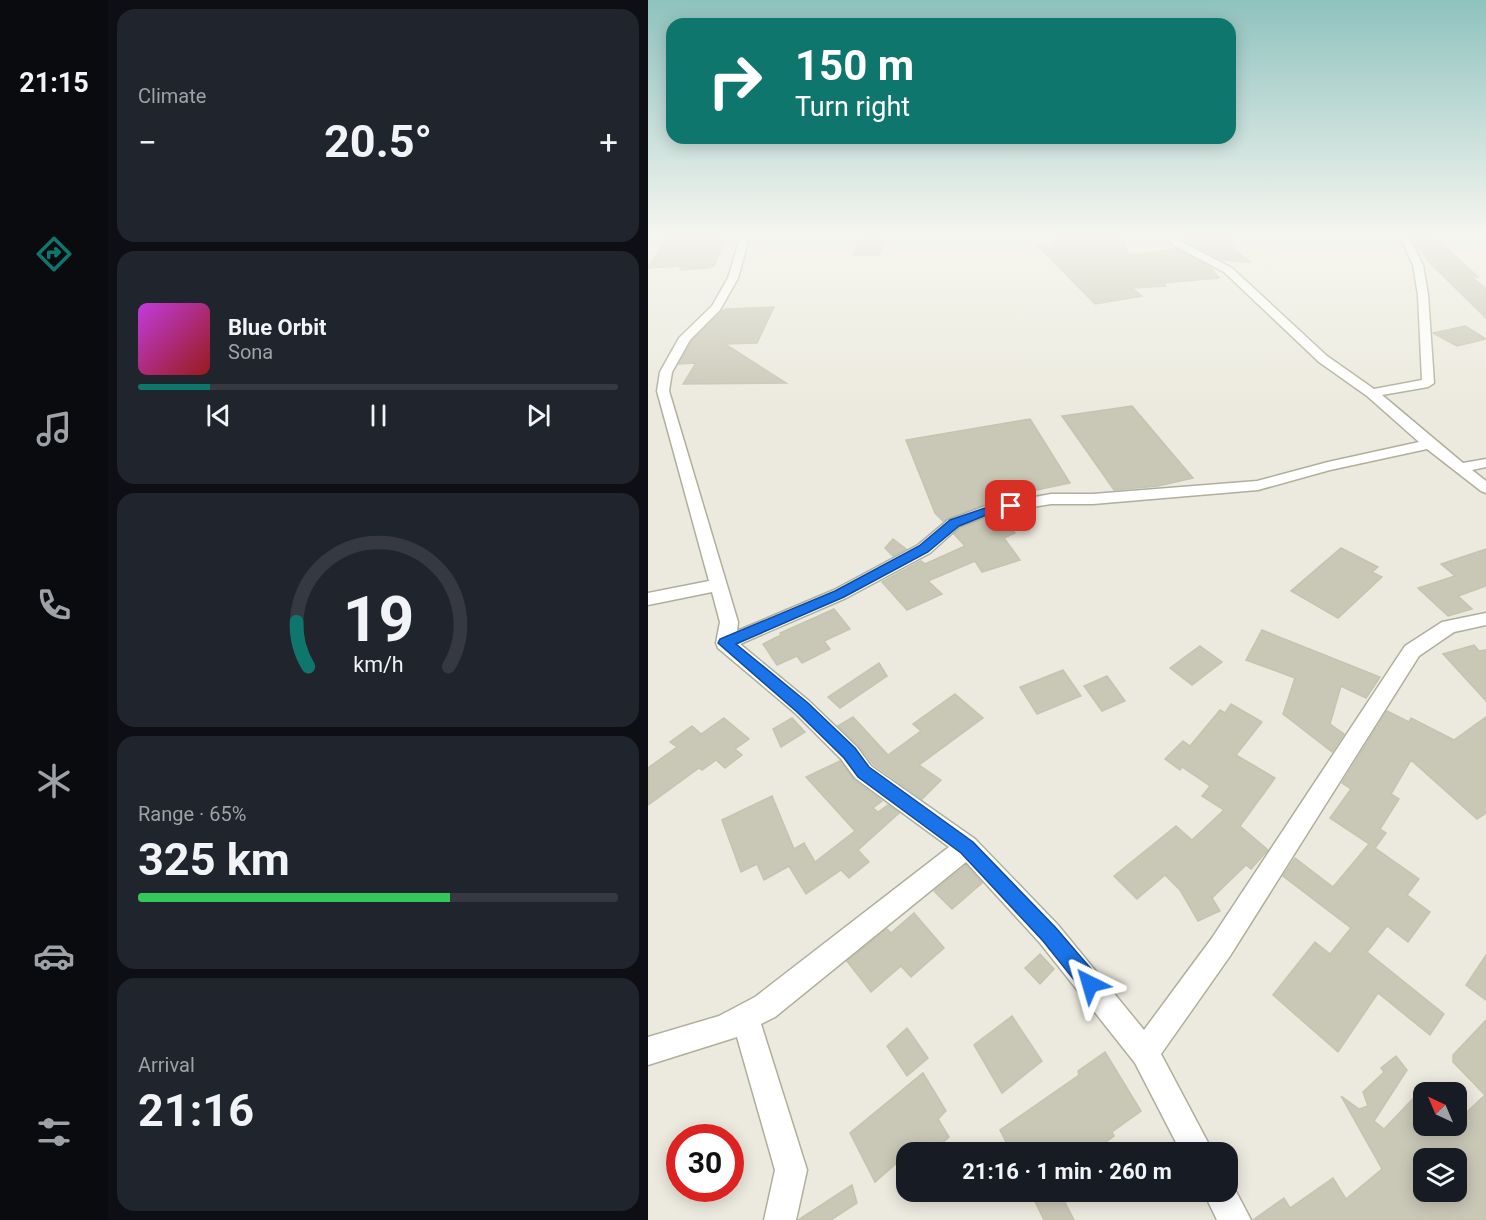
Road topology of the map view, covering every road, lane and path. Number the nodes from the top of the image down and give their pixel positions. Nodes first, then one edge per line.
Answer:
1 (725, 292) edge
2 (1251, 292) edge
3 (1422, 292) edge
4 (1372, 393) junction
5 (1430, 444) junction
6 (1486, 463) edge
7 (1461, 468) junction
8 (1486, 488) edge
9 (719, 585) junction
10 (648, 599) edge
11 (1486, 619) edge
12 (725, 643) junction
13 (967, 847) junction
14 (745, 1018) junction
15 (648, 1051) edge
16 (1144, 1053) junction
17 (1193, 1142) edge
18 (1225, 1202) edge
19 (780, 1220) edge
20 (1235, 1220) edge

1 - 9 street
2 - 4 street
3 - 4 street
4 - 5 street
5 - 7 street
5 - 12 street
6 - 7 street
7 - 8 street
9 - 10 street
9 - 12 street
11 - 16 street
12 - 13 street
13 - 14 street
13 - 16 street
14 - 15 street
14 - 19 street
16 - 17 street
18 - 20 street

